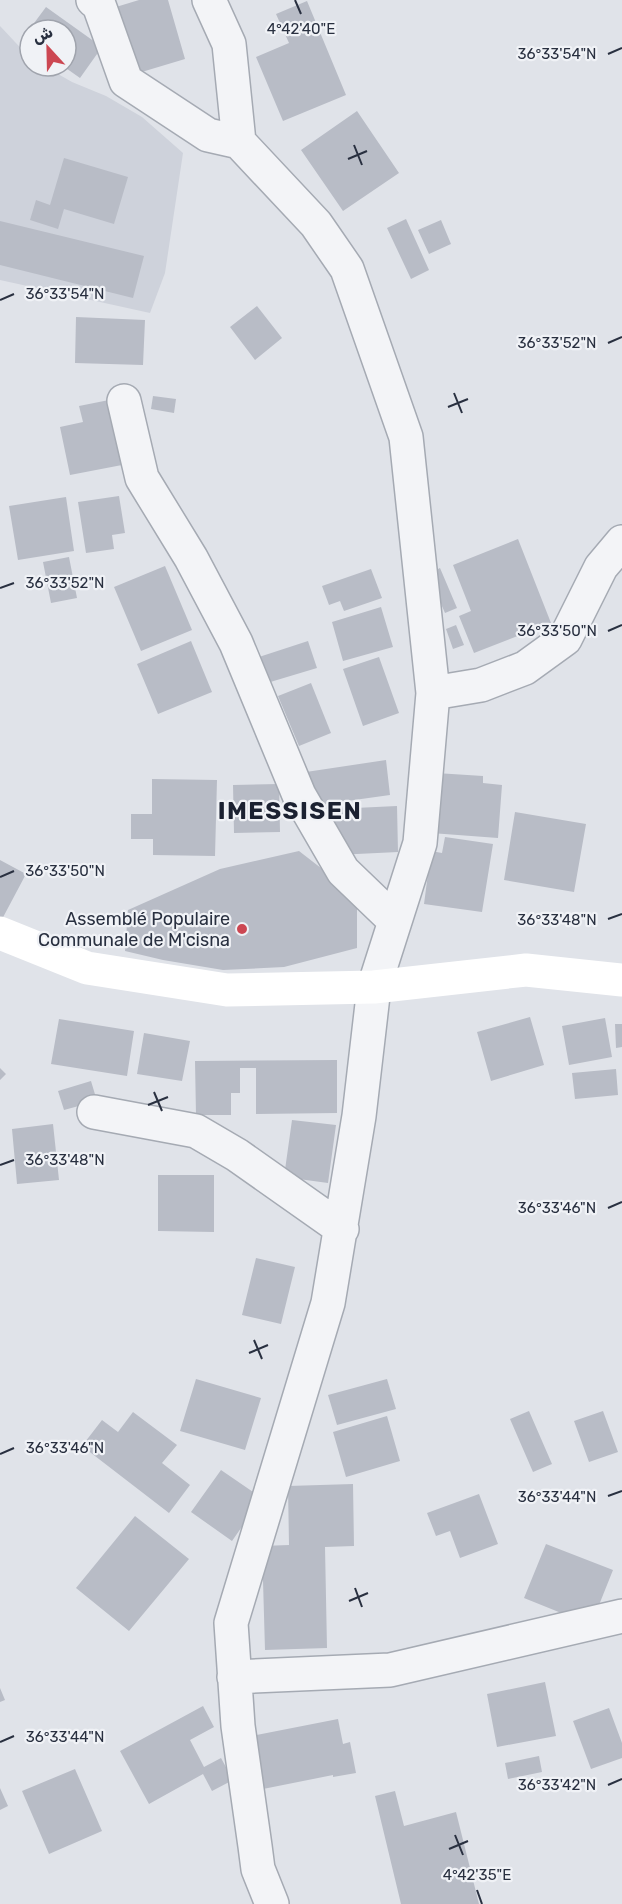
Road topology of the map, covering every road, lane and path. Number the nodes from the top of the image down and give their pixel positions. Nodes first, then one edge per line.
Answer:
1 (93, 0) edge
2 (209, 0) edge
3 (239, 142) junction
4 (124, 401) dead end
5 (622, 542) edge
6 (433, 693) junction
7 (395, 921) junction
8 (0, 933) edge
9 (622, 980) edge
10 (374, 987) junction
11 (94, 1112) dead end
12 (342, 1229) junction
13 (622, 1616) edge
14 (234, 1677) junction
15 (272, 1904) edge

1 - 3 street
2 - 3 street
3 - 6 street
4 - 7 street
5 - 6 street
6 - 7 street
7 - 10 street
8 - 10 street
9 - 10 street
10 - 12 street
11 - 12 street
12 - 14 street
13 - 14 street
14 - 15 street

